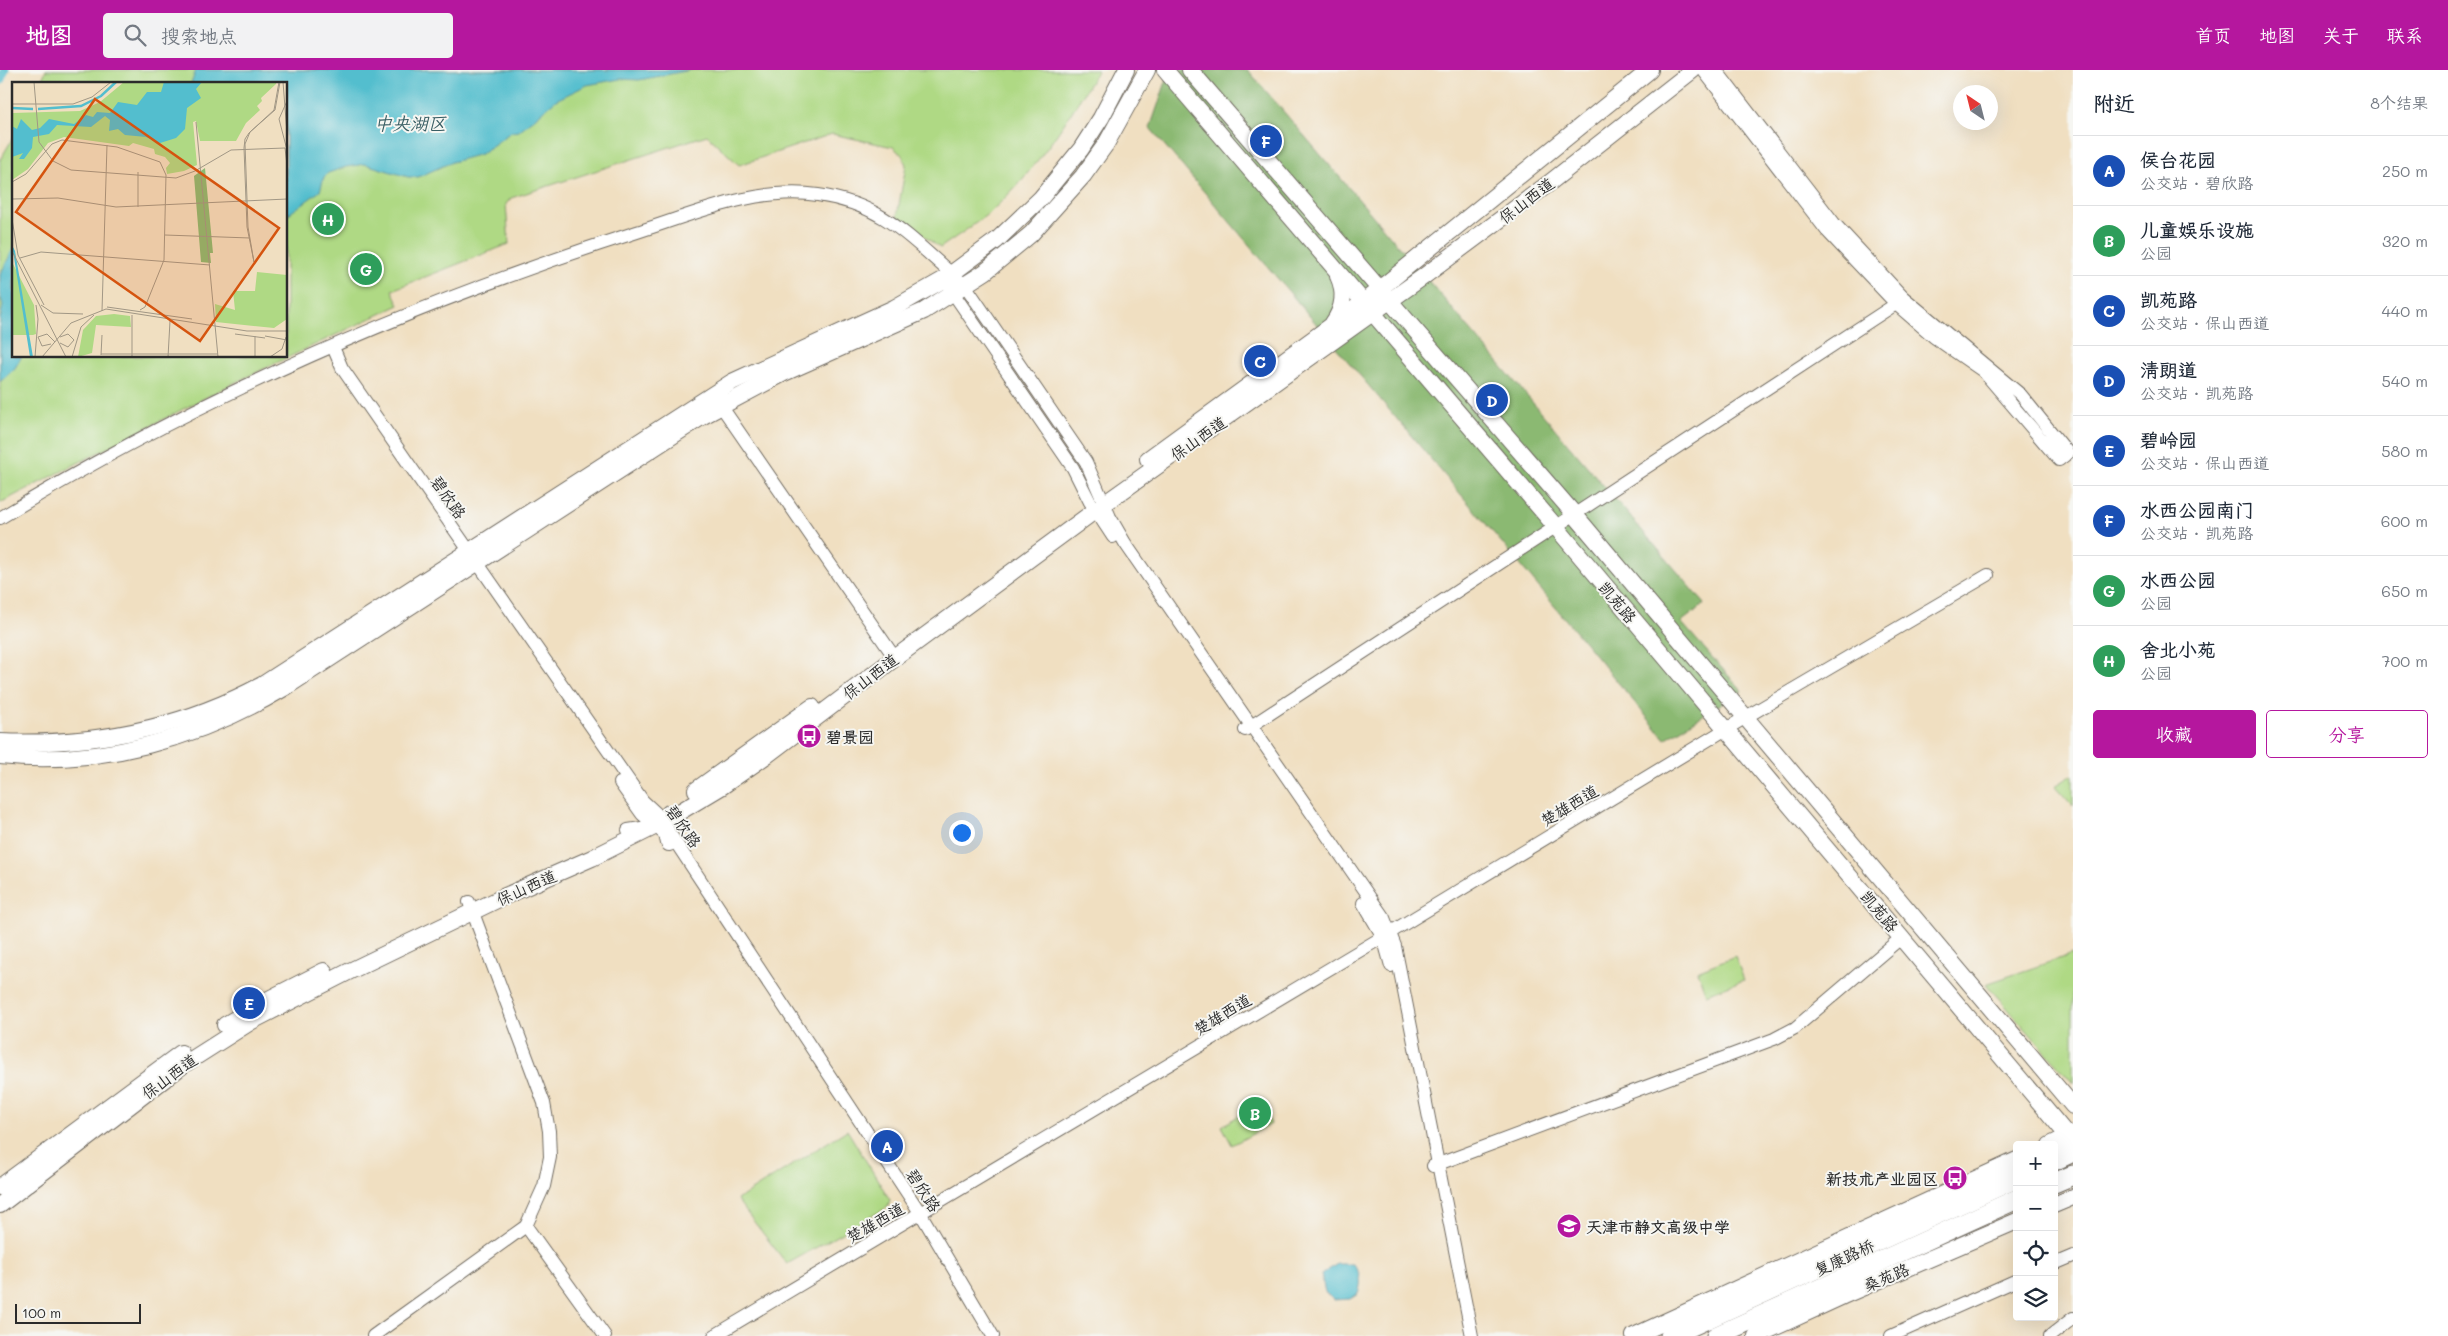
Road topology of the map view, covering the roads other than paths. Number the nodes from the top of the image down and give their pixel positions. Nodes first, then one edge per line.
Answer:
1 (1126, 70) edge
2 (1147, 70) edge
3 (1190, 70) edge
4 (1650, 70) edge
5 (1694, 70) edge
6 (1704, 70) edge
7 (1716, 70) edge
8 (1170, 74) edge
9 (1351, 257) junction
10 (1334, 269) junction
11 (948, 277) junction
12 (959, 289) junction
13 (1385, 294) junction
14 (1900, 301) junction
15 (1364, 306) junction
16 (1336, 331) junction
17 (331, 349) junction
18 (717, 400) junction
19 (1097, 503) junction
20 (1574, 514) junction
21 (0, 518) edge
22 (0, 523) edge
23 (1556, 527) junction
24 (470, 558) junction
25 (1988, 575) dead end
26 (892, 654) junction
27 (1746, 717) junction
28 (1248, 728) junction
29 (1726, 730) junction
30 (0, 742) edge
31 (0, 756) edge
32 (662, 827) junction
33 (630, 834) junction
34 (471, 907) junction
35 (1387, 935) junction
36 (1902, 937) junction
37 (2073, 1106) edge
38 (2072, 1143) edge
39 (2058, 1144) edge
40 (2058, 1150) edge
41 (2058, 1157) edge
42 (2013, 1162) edge
43 (1436, 1165) junction
44 (2073, 1175) edge
45 (2013, 1180) edge
46 (2058, 1181) edge
47 (0, 1187) edge
48 (2073, 1197) edge
49 (2013, 1201) edge
50 (2058, 1203) edge
51 (0, 1205) edge
52 (918, 1215) junction
53 (2013, 1223) edge
54 (526, 1226) junction
55 (2073, 1256) edge
56 (2058, 1262) edge
57 (2013, 1282) edge
58 (2073, 1318) edge
59 (719, 1335) edge
60 (373, 1336) edge
61 (605, 1336) edge
62 (987, 1336) edge
63 (993, 1336) edge
64 (1466, 1336) edge
65 (1472, 1336) edge
66 (1634, 1336) edge
67 (1670, 1336) edge
68 (1716, 1336) edge
69 (1756, 1336) edge
70 (1891, 1336) edge
71 (2050, 1336) edge

1 - 11 main road
2 - 12 main road
3 - 9 main road, 凯苑路
4 - 13 main road, 保山西道
5 - 13 main road, 保山西道
6 - 14 street
7 - 14 street
8 - 10 main road, 凯苑路
9 - 13 main road, 凯苑路
9 - 15 main road
10 - 15 main road, 凯苑路
10 - 16 main road
11 - 12 street
11 - 17 street
11 - 18 main road
12 - 18 main road
12 - 19 street
13 - 15 main road, 保山西道
13 - 20 main road, 凯苑路
14 - 14 street
14 - 20 street
15 - 16 main road, 保山西道
15 - 23 main road, 凯苑路
16 - 19 main road, 保山西道
17 - 21 street
17 - 22 street
17 - 24 street, 碧欣路
18 - 24 main road
18 - 26 street
19 - 26 main road, 保山西道
19 - 28 street
20 - 23 street
20 - 27 main road, 凯苑路
23 - 28 street
23 - 29 main road, 凯苑路
24 - 30 main road
24 - 31 main road
24 - 32 street, 碧欣路
25 - 27 street, 楚雄西道
26 - 32 main road, 保山西道
27 - 29 street, 楚雄西道
27 - 37 main road, 凯苑路
28 - 35 street
29 - 35 street, 楚雄西道
29 - 36 main road, 凯苑路
32 - 33 main road, 保山西道
32 - 33 main road
32 - 52 street, 碧欣路
33 - 34 main road, 保山西道
34 - 47 main road, 保山西道
34 - 51 main road, 保山西道
34 - 54 street
35 - 43 street
35 - 52 street, 楚雄西道
36 - 38 main road, 凯苑路
36 - 43 street
38 - 39 main road
38 - 40 main road
38 - 41 highway
42 - 66 main road
43 - 64 street
43 - 65 street
44 - 46 highway
45 - 67 highway, 复康路桥
48 - 50 main road
49 - 68 highway, 复康路桥
52 - 59 street, 楚雄西道
52 - 62 street, 碧欣路
52 - 63 street, 碧欣路
53 - 69 main road, 桑苑路
54 - 60 street
54 - 61 street
55 - 56 street
57 - 70 street
58 - 71 street

